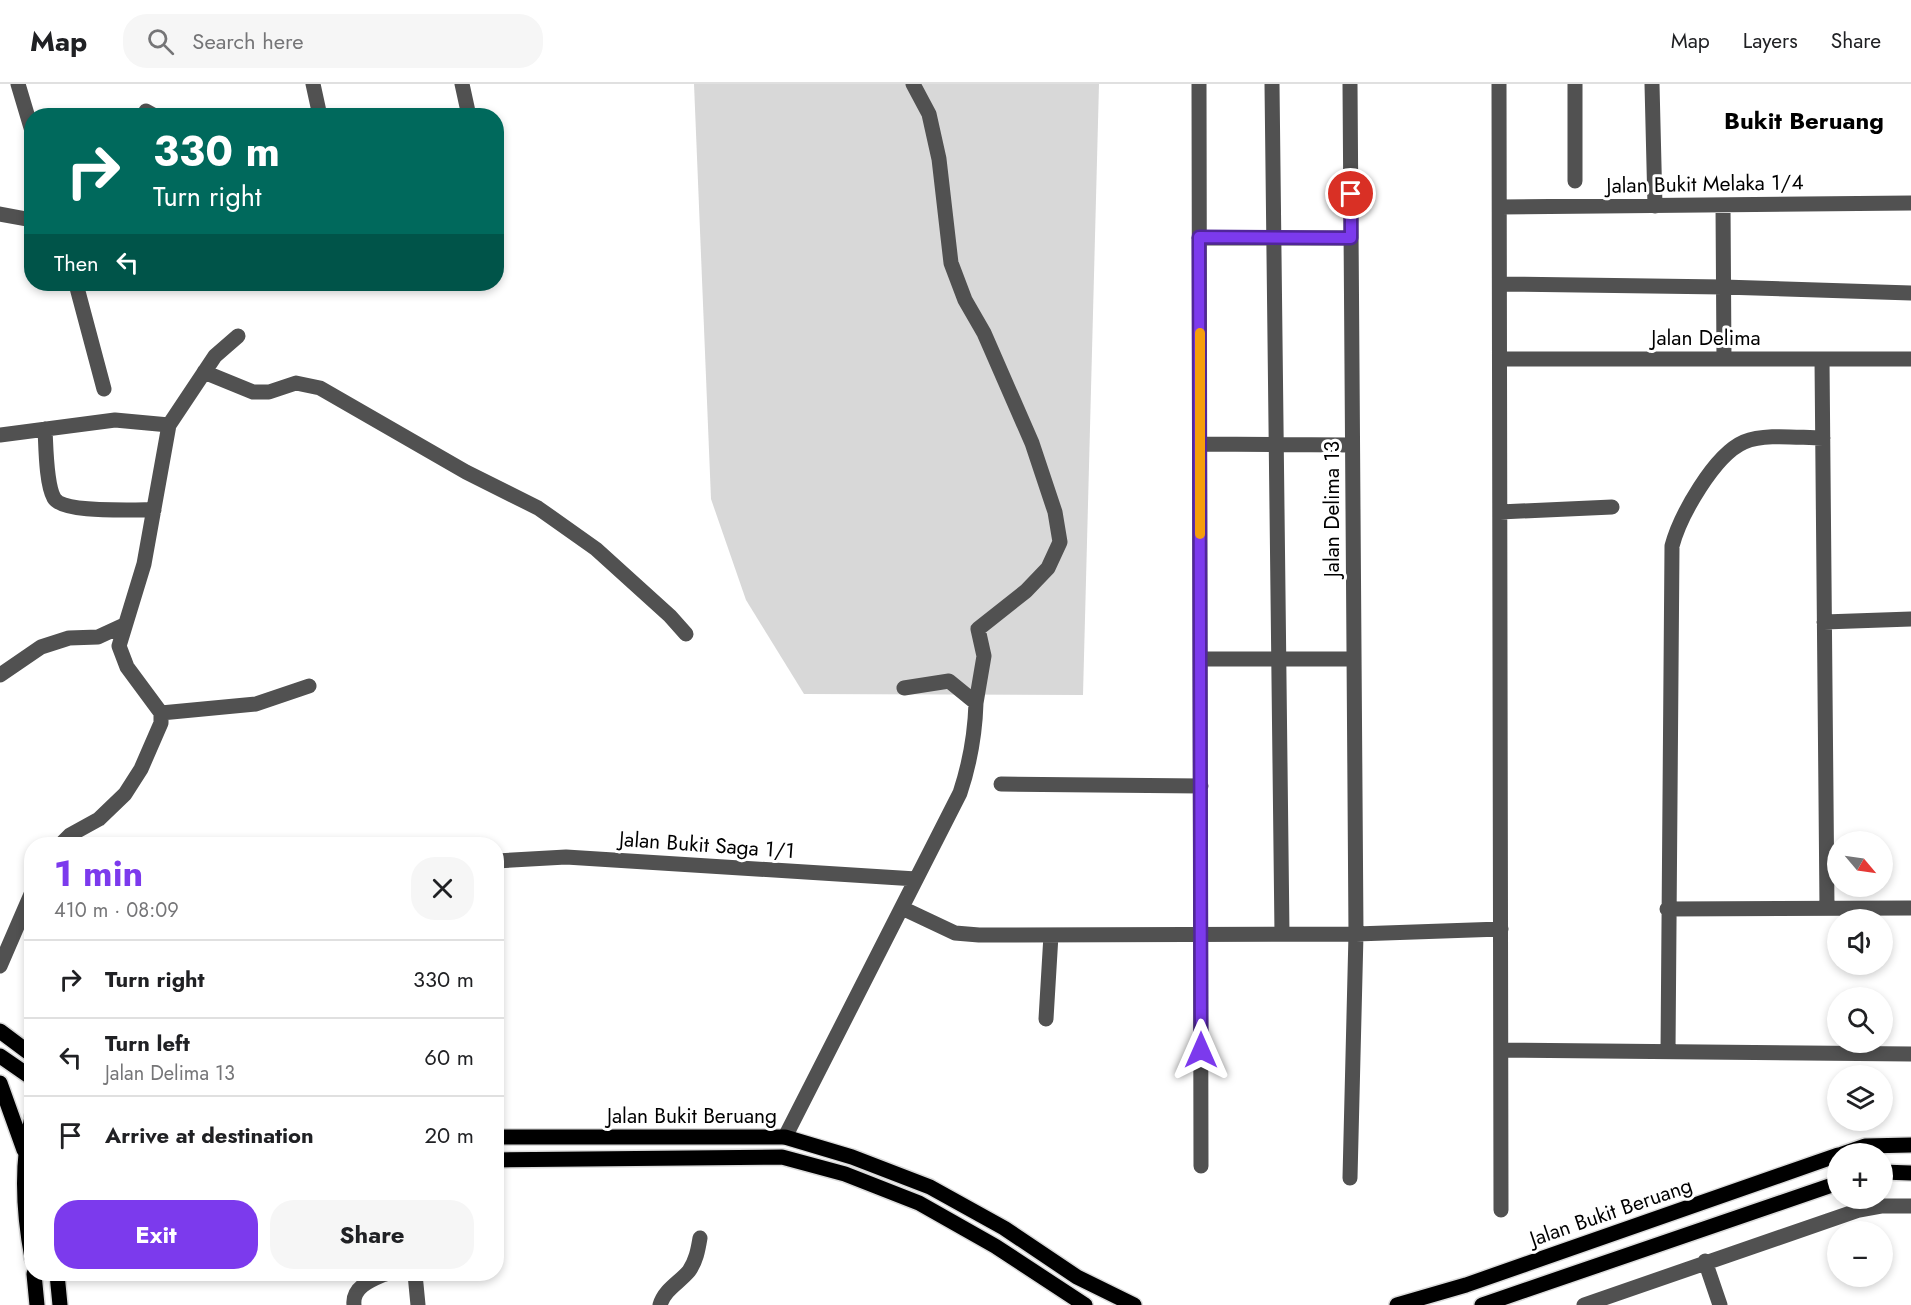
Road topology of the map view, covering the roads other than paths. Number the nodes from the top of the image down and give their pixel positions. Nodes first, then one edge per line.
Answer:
1 (18, 84) edge
2 (313, 84) edge
3 (462, 84) edge
4 (913, 84) edge
5 (1199, 84) edge
6 (1272, 84) edge
7 (1350, 84) edge
8 (1499, 84) edge
9 (1575, 84) edge
10 (1652, 84) edge
11 (25, 108) edge
12 (318, 108) edge
13 (467, 108) edge
14 (1575, 181) dead end
15 (1911, 203) edge
16 (1723, 205) junction
17 (1655, 206) junction
18 (1500, 207) junction
19 (0, 214) edge
20 (24, 218) edge
21 (1199, 237) junction
22 (1274, 238) junction
23 (1351, 238) junction
24 (1500, 284) junction
25 (1723, 287) junction
26 (78, 291) edge
27 (1911, 293) edge
28 (238, 336) dead end
29 (1500, 359) junction
30 (1724, 359) junction
31 (1822, 359) junction
32 (1911, 359) edge
33 (204, 372) junction
34 (104, 388) dead end
35 (170, 425) junction
36 (45, 429) junction
37 (0, 435) edge
38 (1823, 438) junction
39 (1200, 444) junction
40 (1276, 445) junction
41 (1352, 445) junction
42 (1612, 507) dead end
43 (154, 510) junction
44 (1500, 512) junction
45 (1911, 619) edge
46 (1824, 622) junction
47 (124, 626) junction
48 (686, 634) dead end
49 (1200, 659) junction
50 (1278, 659) junction
51 (1354, 659) junction
52 (0, 675) edge
53 (309, 686) dead end
54 (904, 688) dead end
55 (976, 703) junction
56 (161, 713) junction
57 (1001, 784) dead end
58 (1201, 786) junction
59 (68, 837) edge
60 (504, 861) edge
61 (916, 879) junction
62 (902, 908) junction
63 (1827, 908) junction
64 (1911, 908) edge
65 (1667, 909) junction
66 (24, 910) edge
67 (1501, 929) junction
68 (1201, 934) junction
69 (1281, 934) junction
70 (1356, 934) junction
71 (1051, 935) junction
72 (0, 966) edge
73 (1046, 1019) dead end
74 (0, 1031) edge
75 (24, 1049) edge
76 (1501, 1050) junction
77 (1668, 1052) junction
78 (1911, 1054) edge
79 (0, 1056) edge
80 (24, 1072) edge
81 (0, 1083) edge
82 (504, 1137) edge
83 (785, 1137) junction
84 (1893, 1145) edge
85 (1911, 1145) edge
86 (24, 1150) edge
87 (1827, 1159) edge
88 (504, 1160) edge
89 (1201, 1166) dead end
90 (1893, 1172) edge
91 (1911, 1173) edge
92 (1350, 1178) dead end
93 (1827, 1187) edge
94 (1911, 1206) edge
95 (1501, 1210) dead end
96 (700, 1238) dead end
97 (1705, 1261) junction
98 (35, 1281) edge
99 (58, 1281) edge
100 (372, 1281) edge
101 (416, 1281) edge
102 (37, 1305) edge
103 (60, 1305) edge
104 (354, 1305) edge
105 (418, 1305) edge
106 (660, 1305) edge
107 (1085, 1305) edge
108 (1134, 1305) edge
109 (1397, 1305) edge
110 (1482, 1305) edge
111 (1584, 1305) edge
112 (1720, 1305) edge

1 - 11 street
2 - 12 street
3 - 13 street
4 - 55 street
5 - 21 street
6 - 22 street
7 - 23 street, Jalan Delima 13
8 - 18 street
9 - 14 street
10 - 17 street
15 - 16 street, Jalan Bukit Melaka 1/4
16 - 17 street, Jalan Bukit Melaka 1/4
16 - 25 street
17 - 18 street, Jalan Bukit Melaka 1/4
18 - 24 street
19 - 20 street
21 - 22 street
21 - 39 street
22 - 23 street
22 - 40 street
23 - 41 street, Jalan Delima 13
24 - 25 street
24 - 29 street
25 - 27 street
25 - 30 street
26 - 34 street
28 - 33 street
29 - 30 street, Jalan Delima
29 - 44 street
30 - 31 street, Jalan Delima
31 - 32 street, Jalan Delima
31 - 38 street
33 - 35 street
33 - 48 street
35 - 36 street
35 - 43 street
36 - 37 street
36 - 43 street
38 - 46 street
38 - 65 street
39 - 40 street
39 - 49 street
40 - 41 street
40 - 50 street
41 - 51 street, Jalan Delima 13
42 - 44 street
43 - 47 street
44 - 67 street
45 - 46 street
46 - 63 street
47 - 52 street
47 - 56 street
49 - 50 street
49 - 58 street
50 - 51 street
50 - 69 street
51 - 70 street, Jalan Delima 13
53 - 56 street
54 - 55 street
55 - 61 street
56 - 59 street
57 - 58 street
58 - 68 street
60 - 61 street, Jalan Bukit Saga 1/1
61 - 62 street
62 - 71 street
62 - 83 street
63 - 64 street
63 - 65 street
65 - 77 street
66 - 72 street
67 - 70 street
67 - 76 street
68 - 69 street
68 - 71 street
68 - 89 street
69 - 70 street
70 - 92 street, Jalan Delima 13
71 - 73 street
74 - 75 main road
76 - 77 street
76 - 95 street
77 - 78 street
79 - 80 main road
81 - 86 main road
82 - 83 main road, Jalan Bukit Beruang
83 - 108 main road, Jalan Bukit Beruang
84 - 85 main road
87 - 109 main road, Jalan Bukit Beruang
88 - 107 main road, Jalan Bukit Beruang
90 - 91 main road
93 - 110 main road
94 - 97 street
96 - 106 street
97 - 111 street
97 - 112 street
98 - 102 main road
99 - 103 main road
100 - 104 street
101 - 105 street

